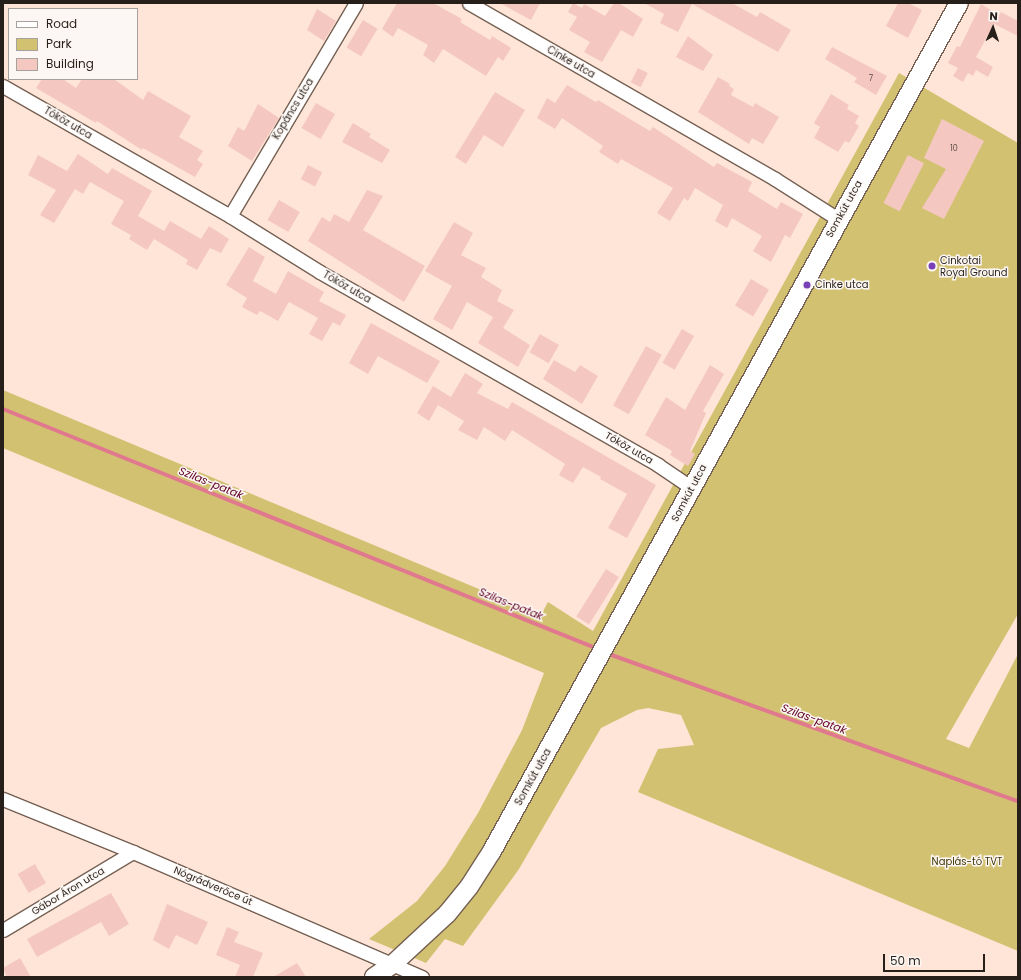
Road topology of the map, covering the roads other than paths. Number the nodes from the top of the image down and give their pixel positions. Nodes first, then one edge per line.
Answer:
1 (356, 3) edge
2 (469, 3) edge
3 (959, 3) edge
4 (3, 86) edge
5 (230, 216) junction
6 (838, 219) junction
7 (692, 488) junction
8 (3, 799) edge
9 (133, 852) junction
10 (3, 930) edge
11 (393, 964) junction
12 (374, 977) edge
13 (422, 977) edge

1 - 5 street, Kopáncs utca
2 - 6 street, Cinke utca
3 - 6 street, Somkút utca
4 - 5 street, Tóköz utca
5 - 7 street, Tóköz utca
6 - 7 street, Somkút utca
7 - 11 street, Somkút utca
8 - 9 street, Nógrádverőce út
9 - 10 street, Gábor Áron utca
9 - 11 street, Nógrádverőce út
11 - 12 street, Somkút utca
11 - 13 street, Nógrádverőce út

